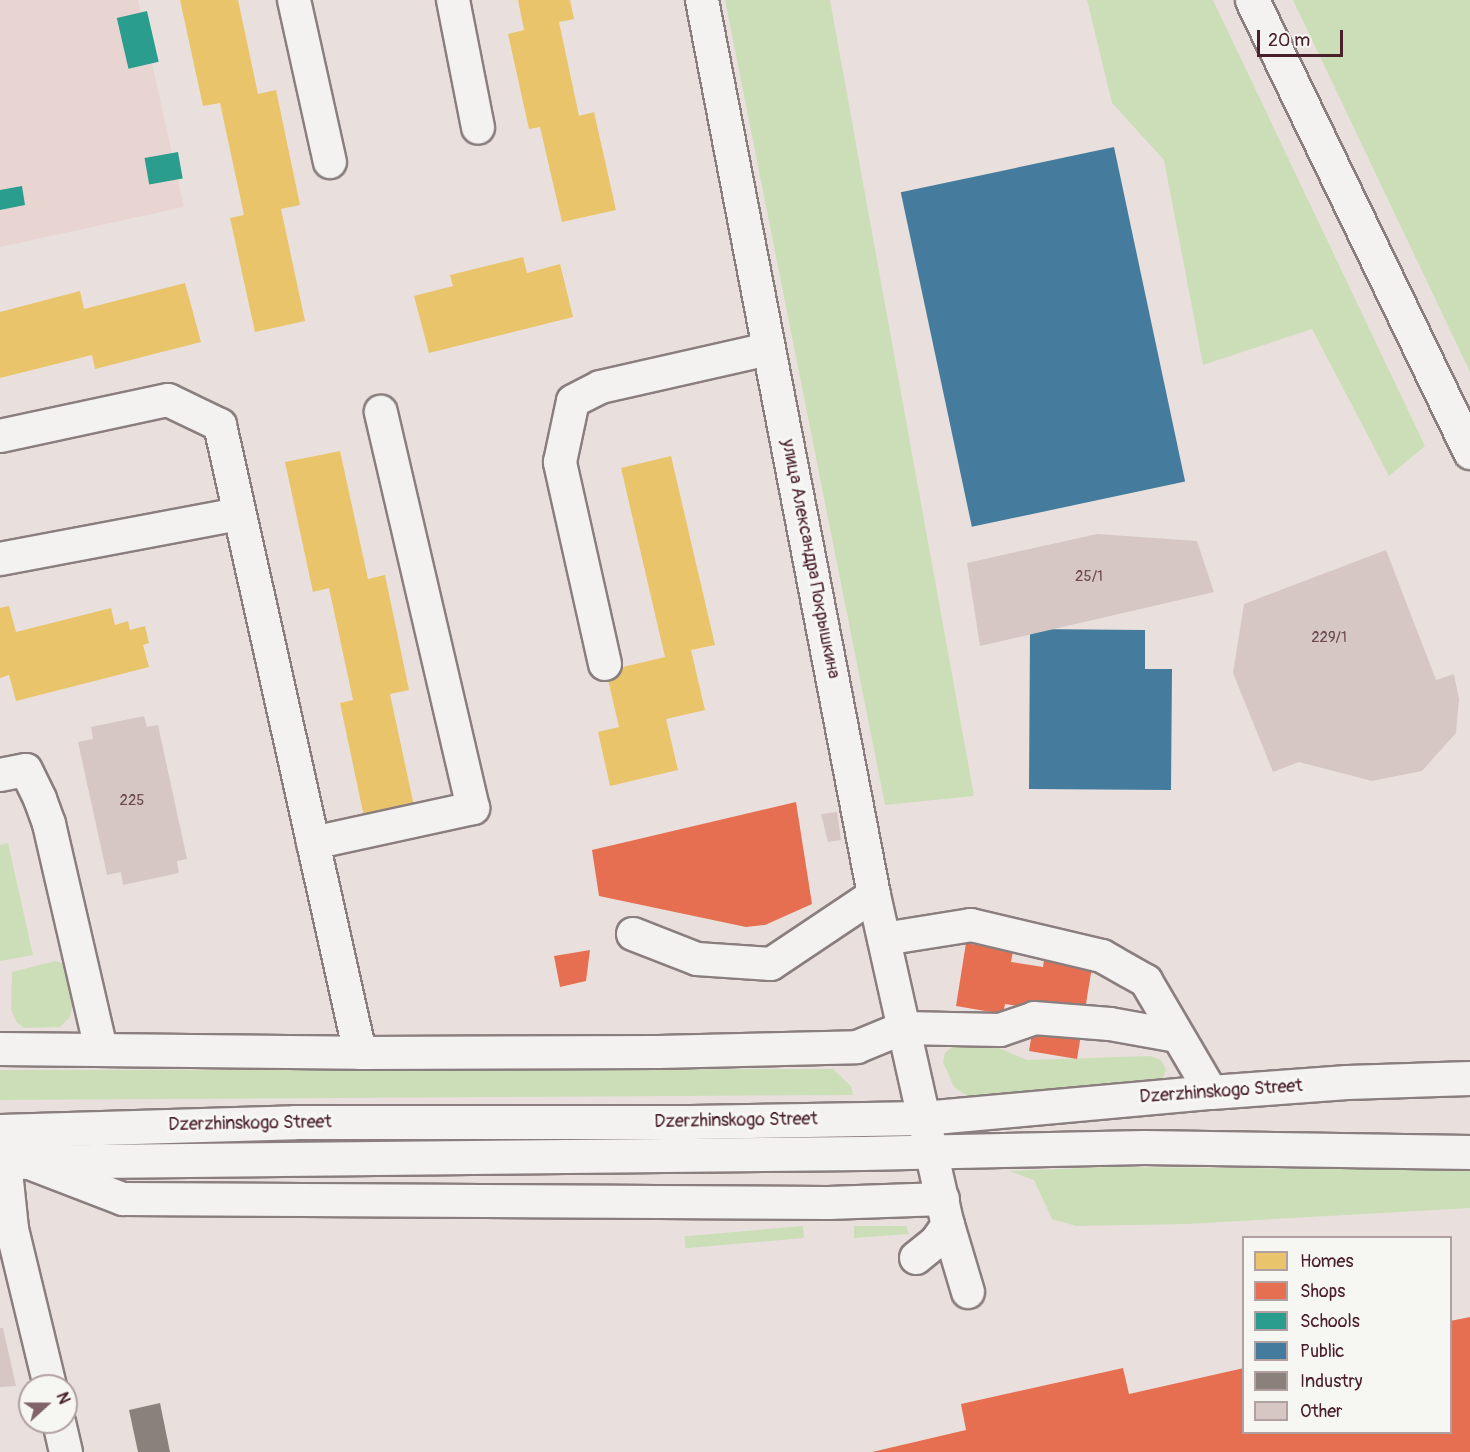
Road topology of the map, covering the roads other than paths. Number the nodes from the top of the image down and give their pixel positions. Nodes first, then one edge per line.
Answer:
1 (294, 0) edge
2 (453, 0) edge
3 (702, 0) edge
4 (1252, 0) edge
5 (478, 128) dead end
6 (330, 162) dead end
7 (769, 349) junction
8 (381, 412) dead end
9 (0, 436) edge
10 (1470, 452) edge
11 (239, 514) junction
12 (0, 559) edge
13 (604, 664) dead end
14 (0, 775) edge
15 (313, 843) junction
16 (874, 896) junction
17 (633, 934) dead end
18 (884, 939) junction
19 (903, 1028) junction
20 (1177, 1036) junction
21 (0, 1049) edge
22 (101, 1049) junction
23 (360, 1053) junction
24 (1462, 1079) edge
25 (1211, 1092) junction
26 (923, 1118) junction
27 (931, 1152) junction
28 (8, 1154) edge
29 (1462, 1154) edge
30 (945, 1212) junction
31 (916, 1258) dead end
32 (969, 1292) dead end
33 (47, 1374) edge
34 (62, 1434) edge
35 (66, 1452) edge

1 - 6 street
2 - 5 street
3 - 7 street, улица Александра Покрышкина
4 - 10 main road
7 - 13 street
7 - 16 street, улица Александра Покрышкина
8 - 15 street
9 - 11 street
11 - 12 street
11 - 15 street
14 - 22 street
15 - 23 street
16 - 17 street
16 - 18 street, улица Александра Покрышкина
18 - 19 street, улица Александра Покрышкина
18 - 20 street
19 - 20 street
19 - 23 street
19 - 26 street, улица Александра Покрышкина
20 - 25 street
21 - 22 street
22 - 23 street
24 - 25 main road, Dzerzhinskogo Street
25 - 26 main road, Dzerzhinskogo Street
26 - 27 street, улица Александра Покрышкина
26 - 28 main road, Dzerzhinskogo Street
27 - 28 main road, Dzerzhinskogo Street
27 - 29 main road, Dzerzhinskogo Street
27 - 30 street, улица Александра Покрышкина
28 - 30 street
28 - 33 street
30 - 31 street
30 - 32 street, улица Александра Покрышкина
34 - 35 street

